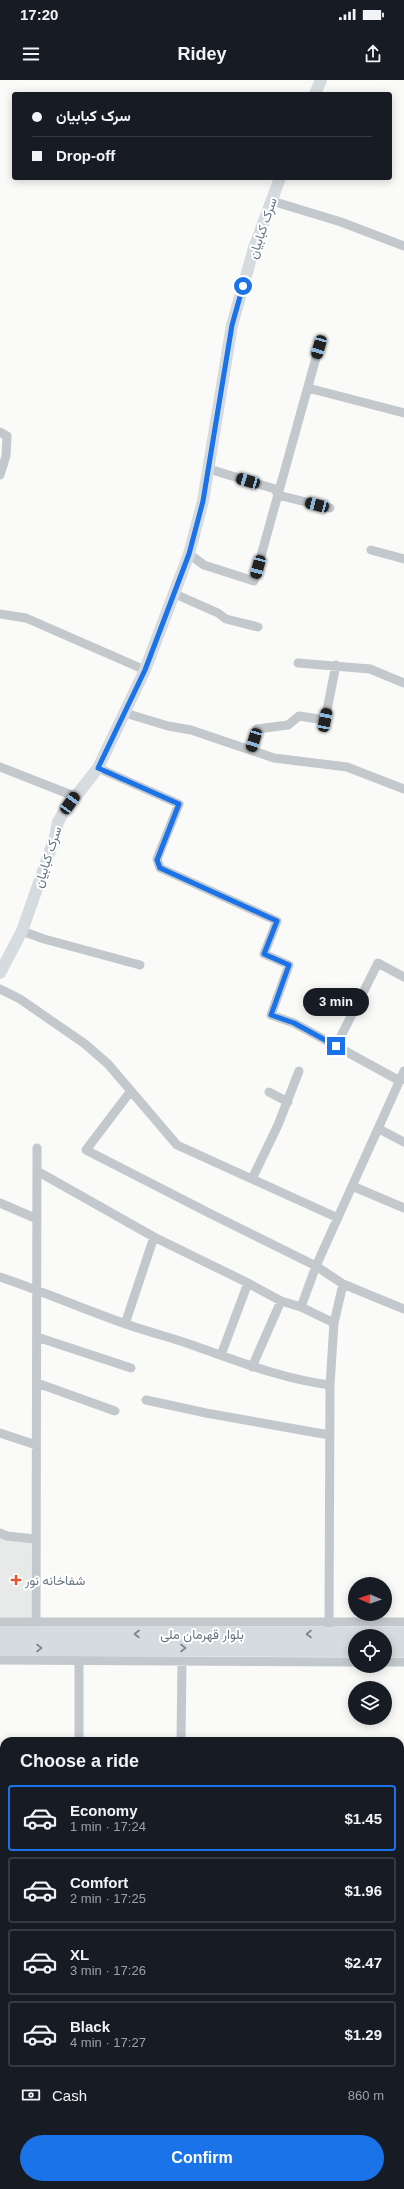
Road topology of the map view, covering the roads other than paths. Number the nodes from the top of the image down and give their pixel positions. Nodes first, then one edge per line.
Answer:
1 (320, 80) edge
2 (316, 92) edge
3 (279, 180) edge
4 (272, 201) junction
5 (404, 246) edge
6 (319, 347) dead end
7 (308, 388) junction
8 (404, 413) edge
9 (0, 432) edge
10 (209, 469) junction
11 (0, 475) edge
12 (278, 495) junction
13 (330, 508) dead end
14 (372, 550) dead end
15 (189, 554) junction
16 (404, 559) edge
17 (175, 594) junction
18 (0, 614) edge
19 (258, 627) dead end
20 (298, 662) dead end
21 (336, 665) junction
22 (145, 670) junction
23 (404, 683) edge
24 (125, 713) junction
25 (251, 750) junction
26 (0, 767) edge
27 (98, 768) junction
28 (404, 789) edge
29 (74, 796) junction
30 (22, 931) junction
31 (140, 965) dead end
32 (0, 973) edge
33 (404, 977) edge
34 (0, 989) edge
35 (336, 1046) junction
36 (298, 1070) dead end
37 (404, 1072) edge
38 (400, 1081) junction
39 (130, 1092) junction
40 (269, 1092) dead end
41 (288, 1102) junction
42 (379, 1129) junction
43 (404, 1142) edge
44 (37, 1148) dead end
45 (37, 1171) junction
46 (252, 1179) junction
47 (352, 1186) junction
48 (0, 1202) edge
49 (404, 1208) edge
50 (338, 1218) junction
51 (37, 1219) junction
52 (154, 1237) junction
53 (316, 1266) junction
54 (0, 1277) edge
55 (248, 1283) junction
56 (343, 1284) junction
57 (37, 1290) junction
58 (281, 1301) junction
59 (301, 1307) junction
60 (404, 1309) edge
61 (334, 1323) junction
62 (125, 1324) junction
63 (37, 1337) junction
64 (221, 1355) junction
65 (252, 1367) junction
66 (132, 1368) dead end
67 (37, 1383) junction
68 (330, 1385) junction
69 (146, 1400) dead end
70 (115, 1411) dead end
71 (0, 1433) edge
72 (330, 1435) junction
73 (36, 1444) junction
74 (0, 1533) edge
75 (35, 1539) junction
76 (0, 1622) edge
77 (36, 1622) junction
78 (404, 1622) edge
79 (0, 1634) edge
80 (328, 1635) junction
81 (404, 1635) edge
82 (79, 1641) junction
83 (348, 1645) edge
84 (0, 1648) edge
85 (392, 1649) edge
86 (404, 1649) edge
87 (0, 1660) edge
88 (182, 1661) junction
89 (348, 1662) edge
90 (392, 1662) edge
91 (404, 1662) edge
92 (79, 1737) edge
93 (181, 1737) edge

1 - 2 street
3 - 4 street, سرک کبابیان
4 - 5 street
4 - 10 street, سرک کبابیان
6 - 7 street
7 - 8 street
7 - 12 street
9 - 11 street
10 - 12 street
10 - 15 street, سرک کبابیان
12 - 13 street
12 - 15 street
14 - 16 street
15 - 17 street, سرک کبابیان
17 - 19 street
17 - 22 street, سرک کبابیان
18 - 22 street
20 - 21 street
21 - 23 street
21 - 25 street
22 - 24 street, سرک کبابیان
24 - 25 street
24 - 27 street, سرک کبابیان
25 - 28 street
26 - 29 street
27 - 29 street, سرک کبابیان
27 - 35 street
29 - 30 street, سرک کبابیان
30 - 31 street
30 - 32 street, سرک کبابیان
33 - 35 street
34 - 39 street
35 - 38 street
36 - 41 street
37 - 38 street
38 - 42 street
39 - 46 street
39 - 53 street
40 - 41 street
41 - 46 street
42 - 43 street
42 - 47 street
44 - 45 street
45 - 51 street
45 - 52 street
46 - 50 street
47 - 49 street
47 - 50 street
48 - 51 street
50 - 53 street
51 - 57 street
52 - 55 street
52 - 62 street
53 - 56 street
53 - 59 street
54 - 57 street
55 - 58 street
55 - 64 street
56 - 60 street
56 - 61 street
57 - 62 street
57 - 63 street
58 - 59 street
58 - 65 street
59 - 61 street
61 - 68 street
62 - 64 street
63 - 66 street
63 - 67 street
64 - 65 street
65 - 68 street
67 - 70 street
67 - 73 street
68 - 72 street
69 - 72 street
71 - 73 street
72 - 80 street
73 - 75 street
74 - 75 street
75 - 77 street
76 - 77 street
77 - 82 street
78 - 80 street
79 - 82 highway, بلوار قهرمان ملی
80 - 81 highway, بلوار قهرمان ملی
80 - 82 highway, بلوار قهرمان ملی
80 - 82 street
80 - 83 highway, بلوار قهرمان ملی
84 -> 82 highway, بلوار قهرمان ملی
82 - 87 street
82 - 88 street
82 - 92 street
85 - 86 highway
88 - 89 street
88 - 93 street
90 - 91 street

